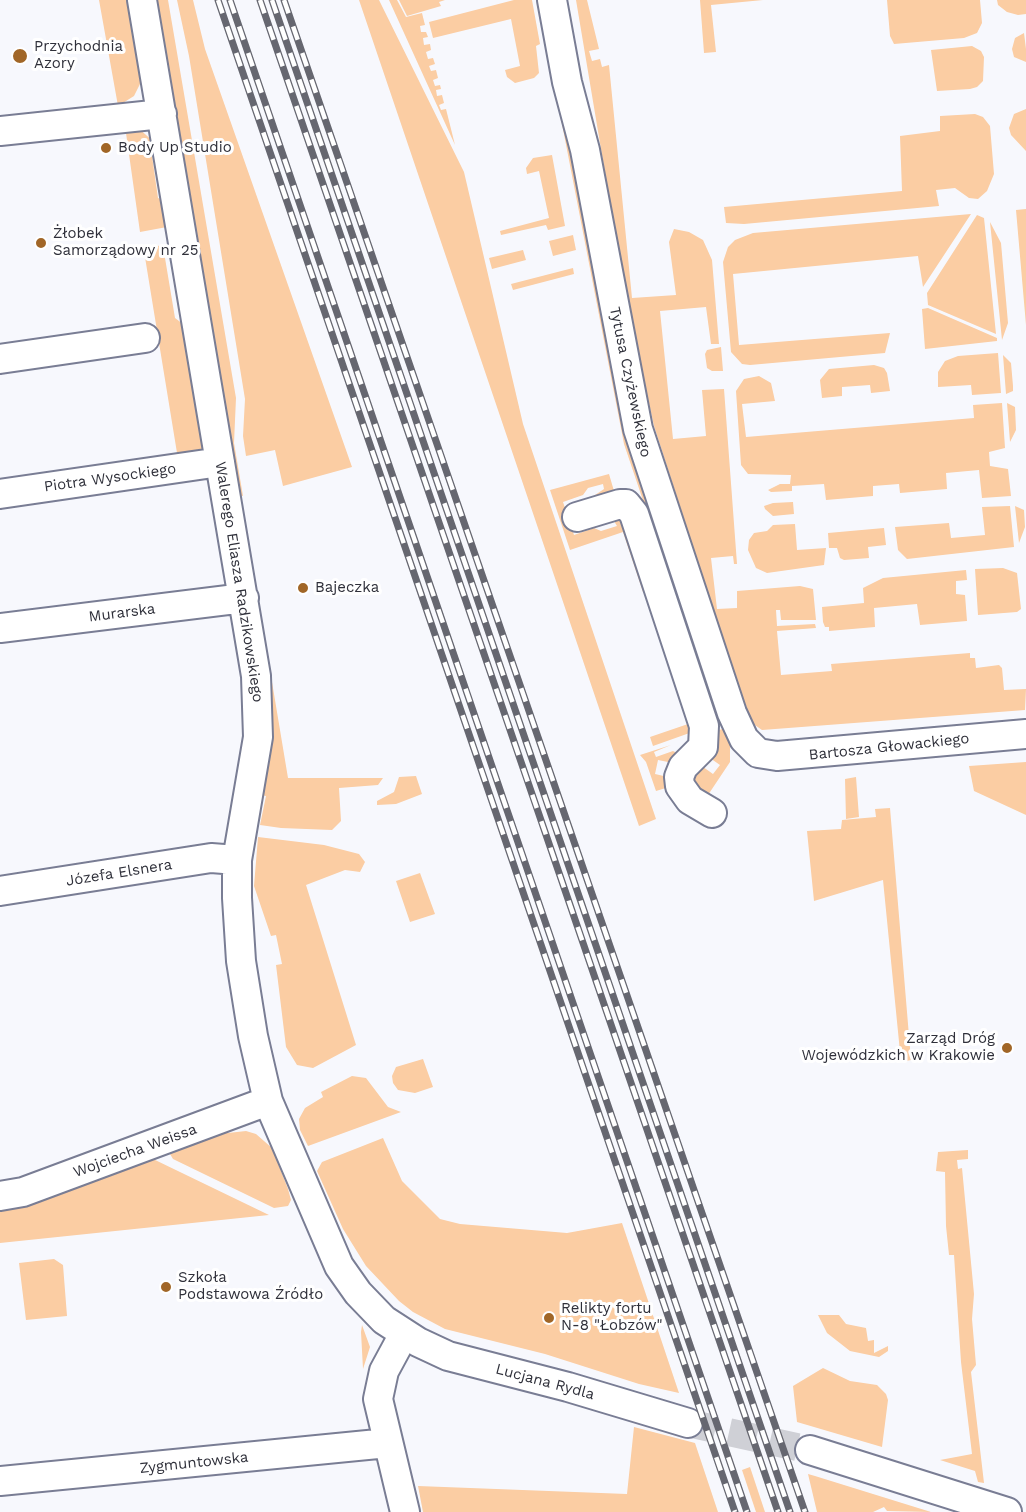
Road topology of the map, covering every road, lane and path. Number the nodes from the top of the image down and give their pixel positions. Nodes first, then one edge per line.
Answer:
1 (142, 0) edge
2 (552, 0) edge
3 (162, 114) junction
4 (0, 130) edge
5 (145, 338) dead end
6 (0, 360) edge
7 (220, 462) junction
8 (0, 494) edge
9 (577, 517) dead end
10 (243, 598) junction
11 (0, 628) edge
12 (1026, 734) edge
13 (753, 750) joint
14 (712, 813) dead end
15 (237, 860) junction
16 (0, 891) edge
17 (268, 1101) junction
18 (0, 1196) edge
19 (404, 1334) junction
20 (688, 1423) tunnel mouth
21 (388, 1443) junction
22 (810, 1450) tunnel mouth
23 (0, 1481) edge
24 (405, 1512) edge
25 (1007, 1512) edge

1 - 3 street, Walerego Eliasza Radzikowskiego
2 - 13 street, Tytusa Czyżewskiego
3 - 4 street
3 - 7 street, Walerego Eliasza Radzikowskiego
5 - 6 street
7 - 8 street, Piotra Wysockiego
7 - 10 street, Walerego Eliasza Radzikowskiego
9 - 14 street
10 - 11 street, Murarska
10 - 15 street, Walerego Eliasza Radzikowskiego
12 - 13 street, Bartosza Głowackiego
15 - 16 street, Józefa Elsnera
15 - 17 street, Walerego Eliasza Radzikowskiego
17 - 18 street, Wojciecha Weissa
17 - 19 street, Walerego Eliasza Radzikowskiego
19 - 20 street, Lucjana Rydla
19 - 21 street
21 - 23 street, Zygmuntowska
21 - 24 street
22 - 25 street

